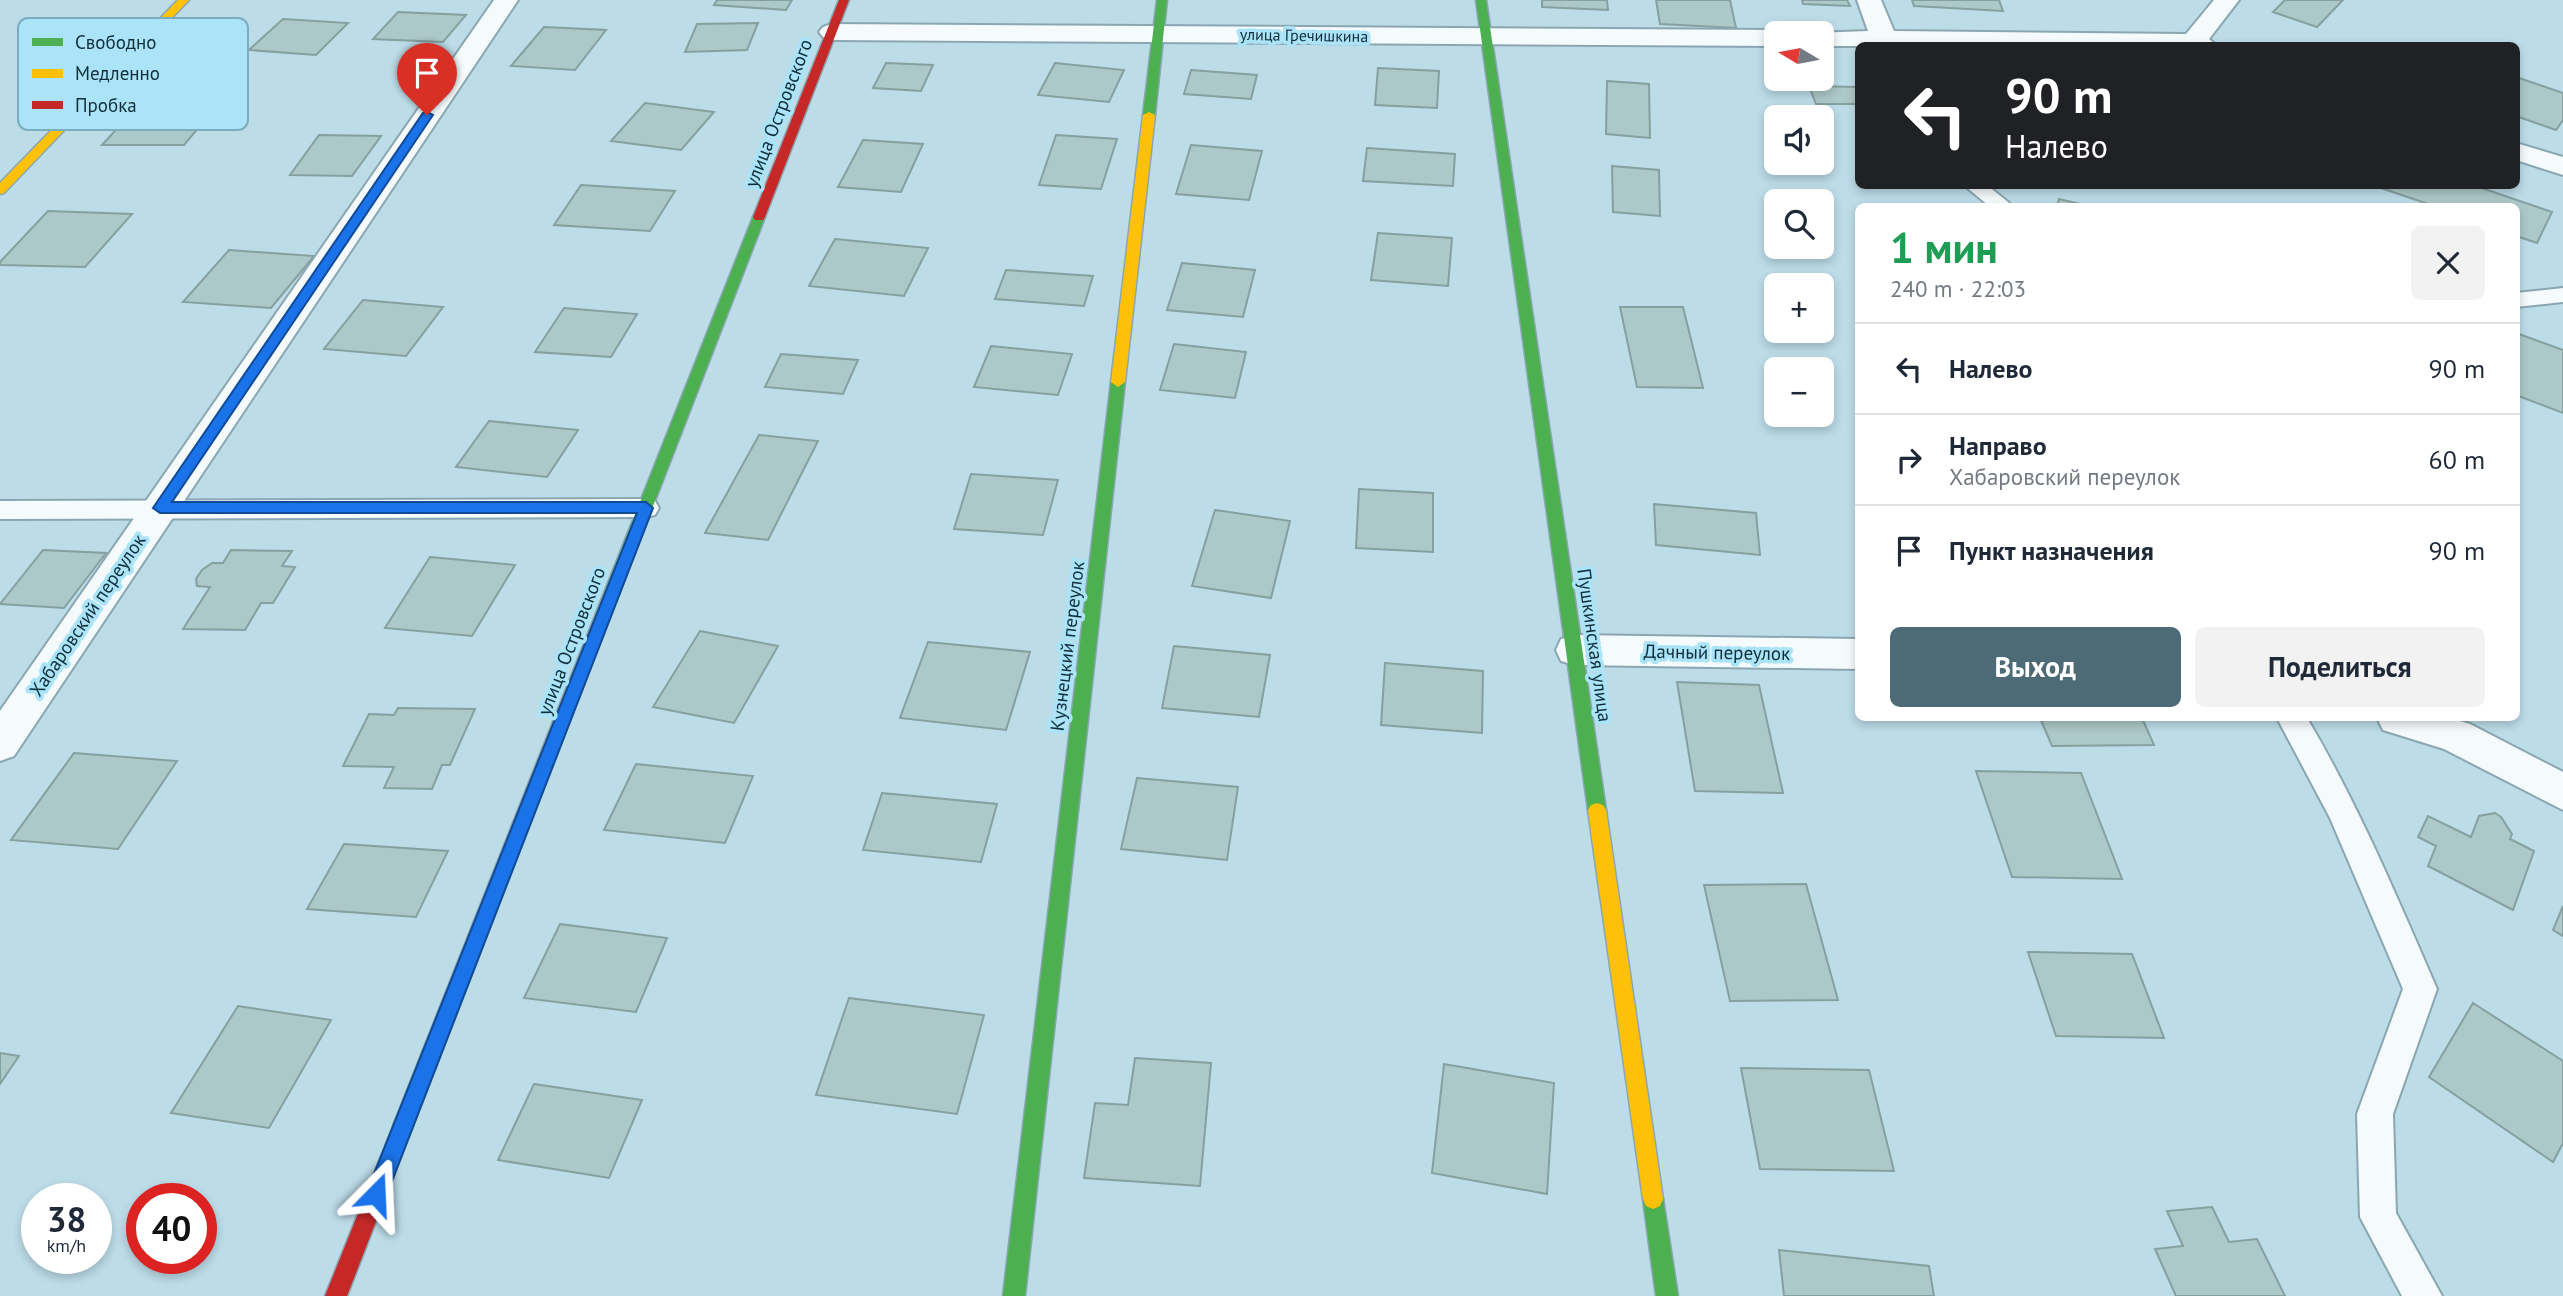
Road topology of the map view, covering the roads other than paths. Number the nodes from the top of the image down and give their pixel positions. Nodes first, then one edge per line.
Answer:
1 (184, 0) edge
2 (506, 0) edge
3 (844, 0) edge
4 (1162, 0) edge
5 (1481, 0) edge
6 (1869, 0) edge
7 (2227, 0) edge
8 (167, 18) edge
9 (832, 32) junction
10 (1159, 32) junction
11 (1486, 38) junction
12 (1764, 38) edge
13 (1834, 39) edge
14 (1886, 42) edge
15 (2199, 42) edge
16 (58, 130) edge
17 (2520, 152) edge
18 (2563, 166) edge
19 (1979, 189) edge
20 (0, 190) edge
21 (1998, 203) edge
22 (2563, 295) edge
23 (2520, 300) edge
24 (160, 508) junction
25 (646, 508) junction
26 (0, 510) edge
27 (1574, 650) junction
28 (1855, 654) edge
29 (2294, 721) edge
30 (2407, 721) edge
31 (0, 744) edge
32 (2563, 792) edge
33 (337, 1296) edge
34 (1014, 1296) edge
35 (1667, 1296) edge
36 (2423, 1296) edge

1 - 8 street
2 - 24 street, Хабаровский переулок
3 - 9 street, улица Островского
4 - 10 street, Кузнецкий переулок
5 - 11 street, Пушкинская улица
6 - 14 street
7 - 15 street
9 - 10 street, улица Гречишкина
9 - 25 street, улица Островского
10 - 11 street, улица Гречишкина
10 - 34 street, Кузнецкий переулок
11 - 12 street, улица Гречишкина
11 - 27 street, Пушкинская улица
13 - 14 street
16 - 20 street
17 - 18 street
19 - 21 lane
22 - 23 lane
24 - 25 lane
24 - 26 lane
24 - 31 street, Хабаровский переулок
25 - 33 street, улица Островского
27 - 28 street, Дачный переулок
27 - 35 street, Пушкинская улица
29 - 36 lane
30 - 32 street

